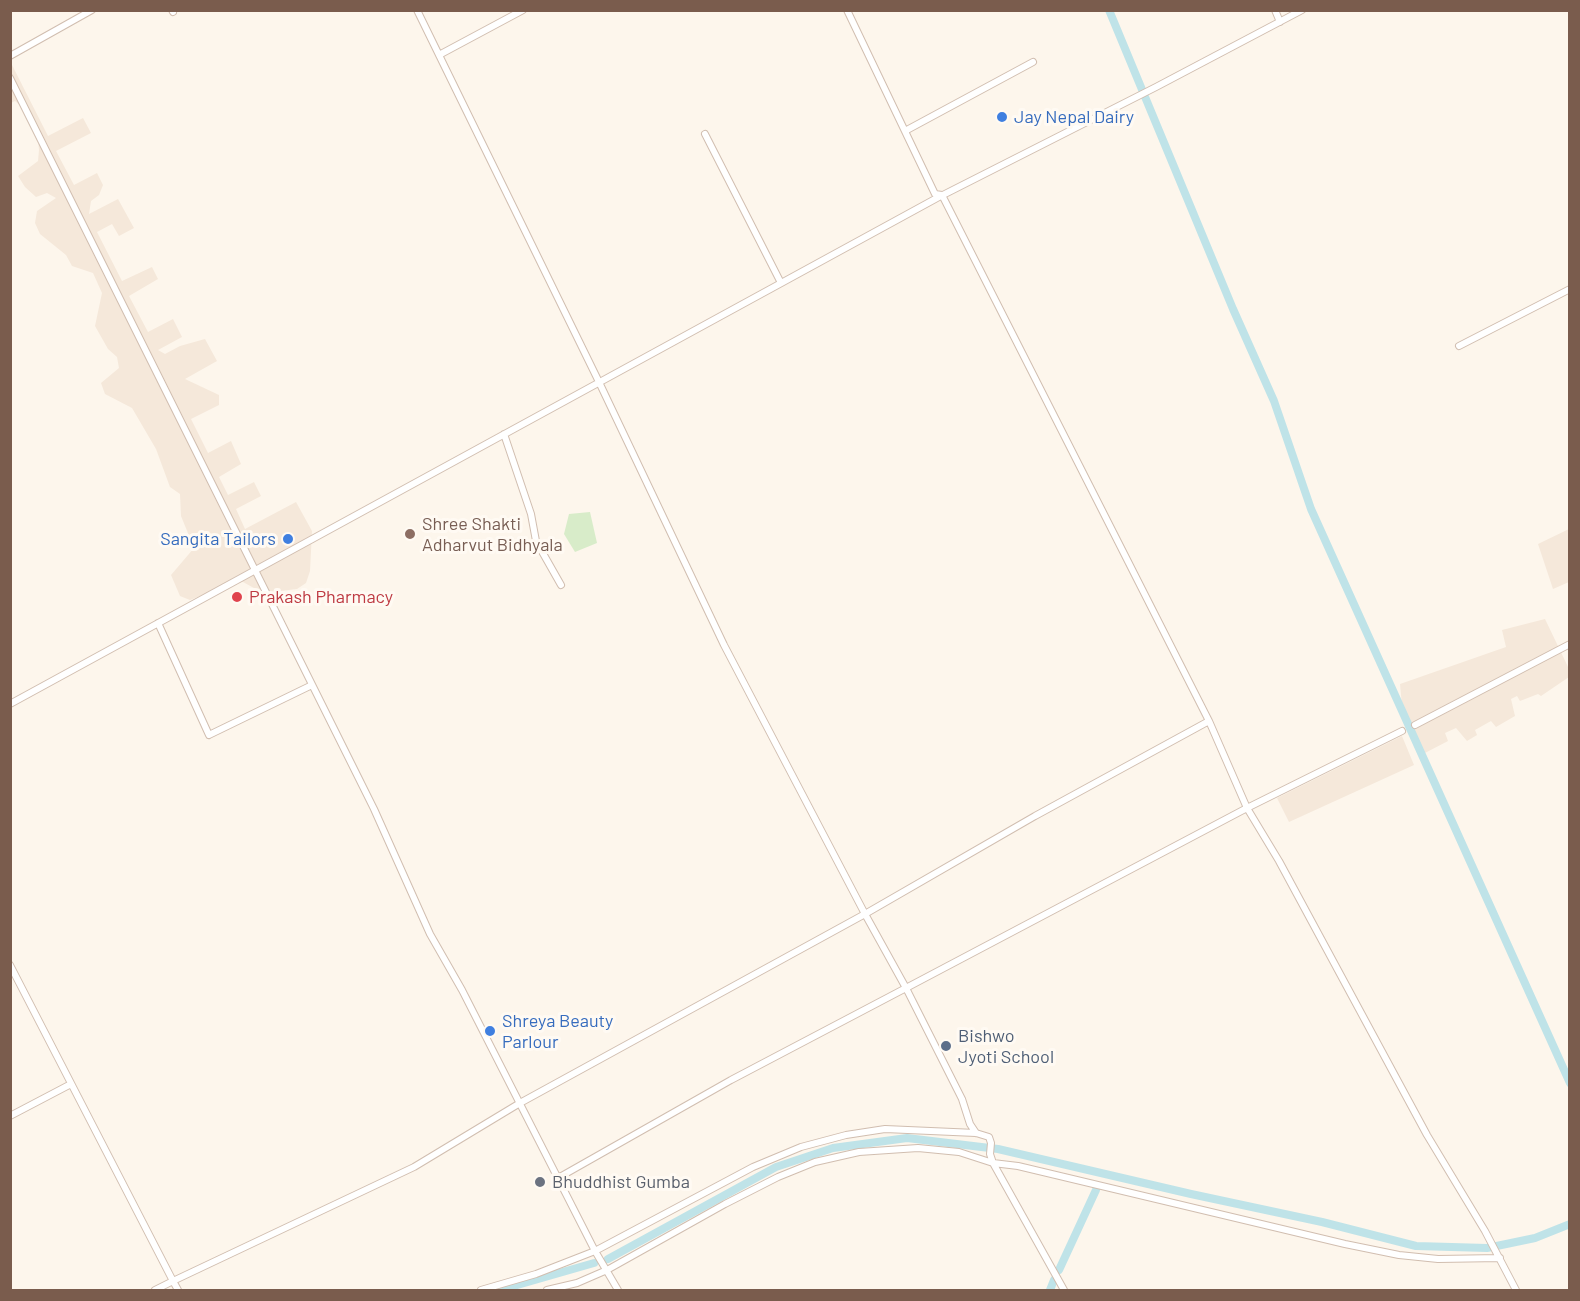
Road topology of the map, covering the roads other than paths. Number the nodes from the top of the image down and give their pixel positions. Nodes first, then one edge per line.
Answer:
1 (92, 10) edge
2 (523, 10) edge
3 (847, 10) edge
4 (1275, 10) edge
5 (1302, 10) edge
6 (420, 12) edge
7 (1280, 22) junction
8 (439, 55) junction
9 (10, 56) edge
10 (1033, 62) dead end
11 (10, 78) edge
12 (904, 131) junction
13 (705, 134) dead end
14 (942, 195) junction
15 (781, 283) junction
16 (1569, 289) edge
17 (1459, 346) dead end
18 (599, 382) junction
19 (504, 435) junction
20 (255, 570) junction
21 (561, 585) dead end
22 (158, 623) junction
23 (1569, 644) edge
24 (312, 685) junction
25 (10, 704) edge
26 (1209, 721) junction
27 (1415, 725) dead end
28 (1402, 730) dead end
29 (1247, 808) junction
30 (865, 914) junction
31 (10, 964) edge
32 (906, 987) junction
33 (71, 1084) junction
34 (520, 1103) junction
35 (10, 1116) edge
36 (976, 1133) junction
37 (993, 1163) junction
38 (558, 1178) junction
39 (595, 1251) junction
40 (1498, 1255) junction
41 (607, 1270) junction
42 (173, 1281) junction
43 (155, 1290) edge
44 (178, 1290) edge
45 (481, 1290) edge
46 (547, 1290) edge
47 (618, 1290) edge
48 (1064, 1290) edge
49 (1516, 1290) edge

1 - 9 street
2 - 8 street
3 - 12 street
4 - 7 street
5 - 7 street
6 - 8 street
7 - 14 street
8 - 18 street
10 - 12 street
11 - 20 street
12 - 14 street
13 - 15 street
14 - 15 street
14 - 26 street
15 - 18 street
16 - 17 street
18 - 19 street
18 - 30 street
19 - 20 street
19 - 21 street
20 - 22 street
20 - 24 street
22 - 24 street
22 - 25 street
23 - 27 street
24 - 34 street
26 - 29 street
26 - 30 street
28 - 29 street
29 - 32 street
29 - 40 street
30 - 32 street
30 - 34 street
31 - 33 street
32 - 36 street
32 - 38 street
33 - 35 street
33 - 42 street
34 - 38 street
34 - 42 street
36 - 37 street
36 - 39 street
37 - 40 street
37 - 41 street
37 - 48 street
38 - 39 street
39 - 41 street
39 - 45 street
40 - 49 street
41 - 46 street
41 - 47 street
42 - 43 street
42 - 44 street

